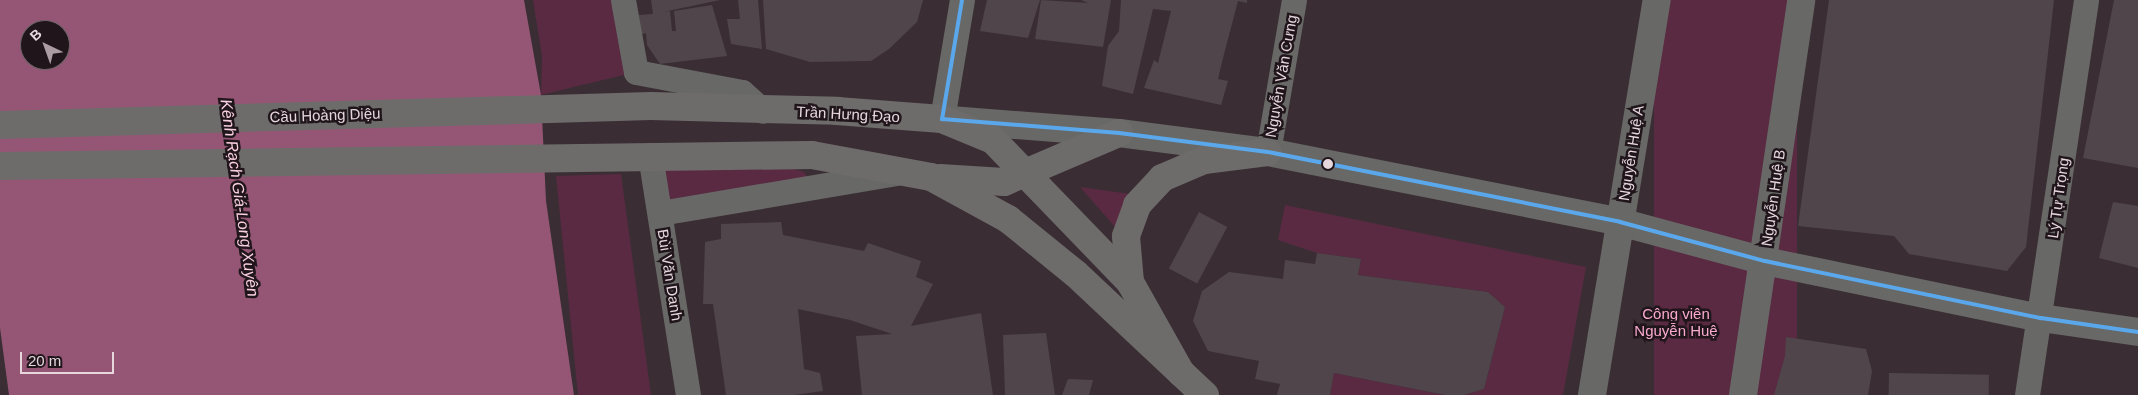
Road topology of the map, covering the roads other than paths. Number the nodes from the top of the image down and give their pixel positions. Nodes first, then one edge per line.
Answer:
1 (623, 0) edge
2 (962, 0) edge
3 (1294, 0) edge
4 (1656, 0) edge
5 (1801, 0) edge
6 (2086, 0) edge
7 (651, 106) joint
8 (763, 111) junction
9 (942, 119) junction
10 (0, 125) edge
11 (1119, 133) junction
12 (1268, 152) junction
13 (650, 155) junction
14 (0, 166) edge
15 (905, 172) junction
16 (1026, 174) junction
17 (931, 177) junction
18 (660, 213) junction
19 (1620, 222) junction
20 (1765, 261) junction
21 (1130, 282) junction
22 (2041, 318) junction
23 (2138, 332) edge
24 (1181, 373) junction
25 (688, 395) edge
26 (1205, 395) edge
27 (1592, 395) edge
28 (1743, 395) edge
29 (2027, 395) edge

1 - 8 street
2 - 9 street
3 - 12 street, Nguyễn Văn Cưng
4 - 19 street, Nguyễn Huệ A
5 - 20 street, Nguyễn Huệ B
6 - 22 street, Lý Tự Trọng
7 - 8 highway, Trần Hưng Đạo
7 - 10 highway, Cầu Hoàng Diệu
8 - 9 highway, Trần Hưng Đạo
9 - 11 street
9 - 16 highway, Trần Hưng Đạo
11 - 12 street
11 - 16 highway
12 - 19 street
12 - 21 highway
13 - 14 highway
13 - 15 highway
13 - 18 street, Bùi Văn Danh
15 - 17 highway
15 - 18 street
16 - 17 highway
16 - 21 highway, Trần Hưng Đạo
17 - 24 highway
18 - 25 street, Bùi Văn Danh
19 - 20 street
19 - 27 street, Nguyễn Huệ A
20 - 22 street
20 - 28 street, Nguyễn Huệ B
21 - 24 highway
22 - 23 street
22 - 29 street, Lý Tự Trọng
24 - 26 highway

